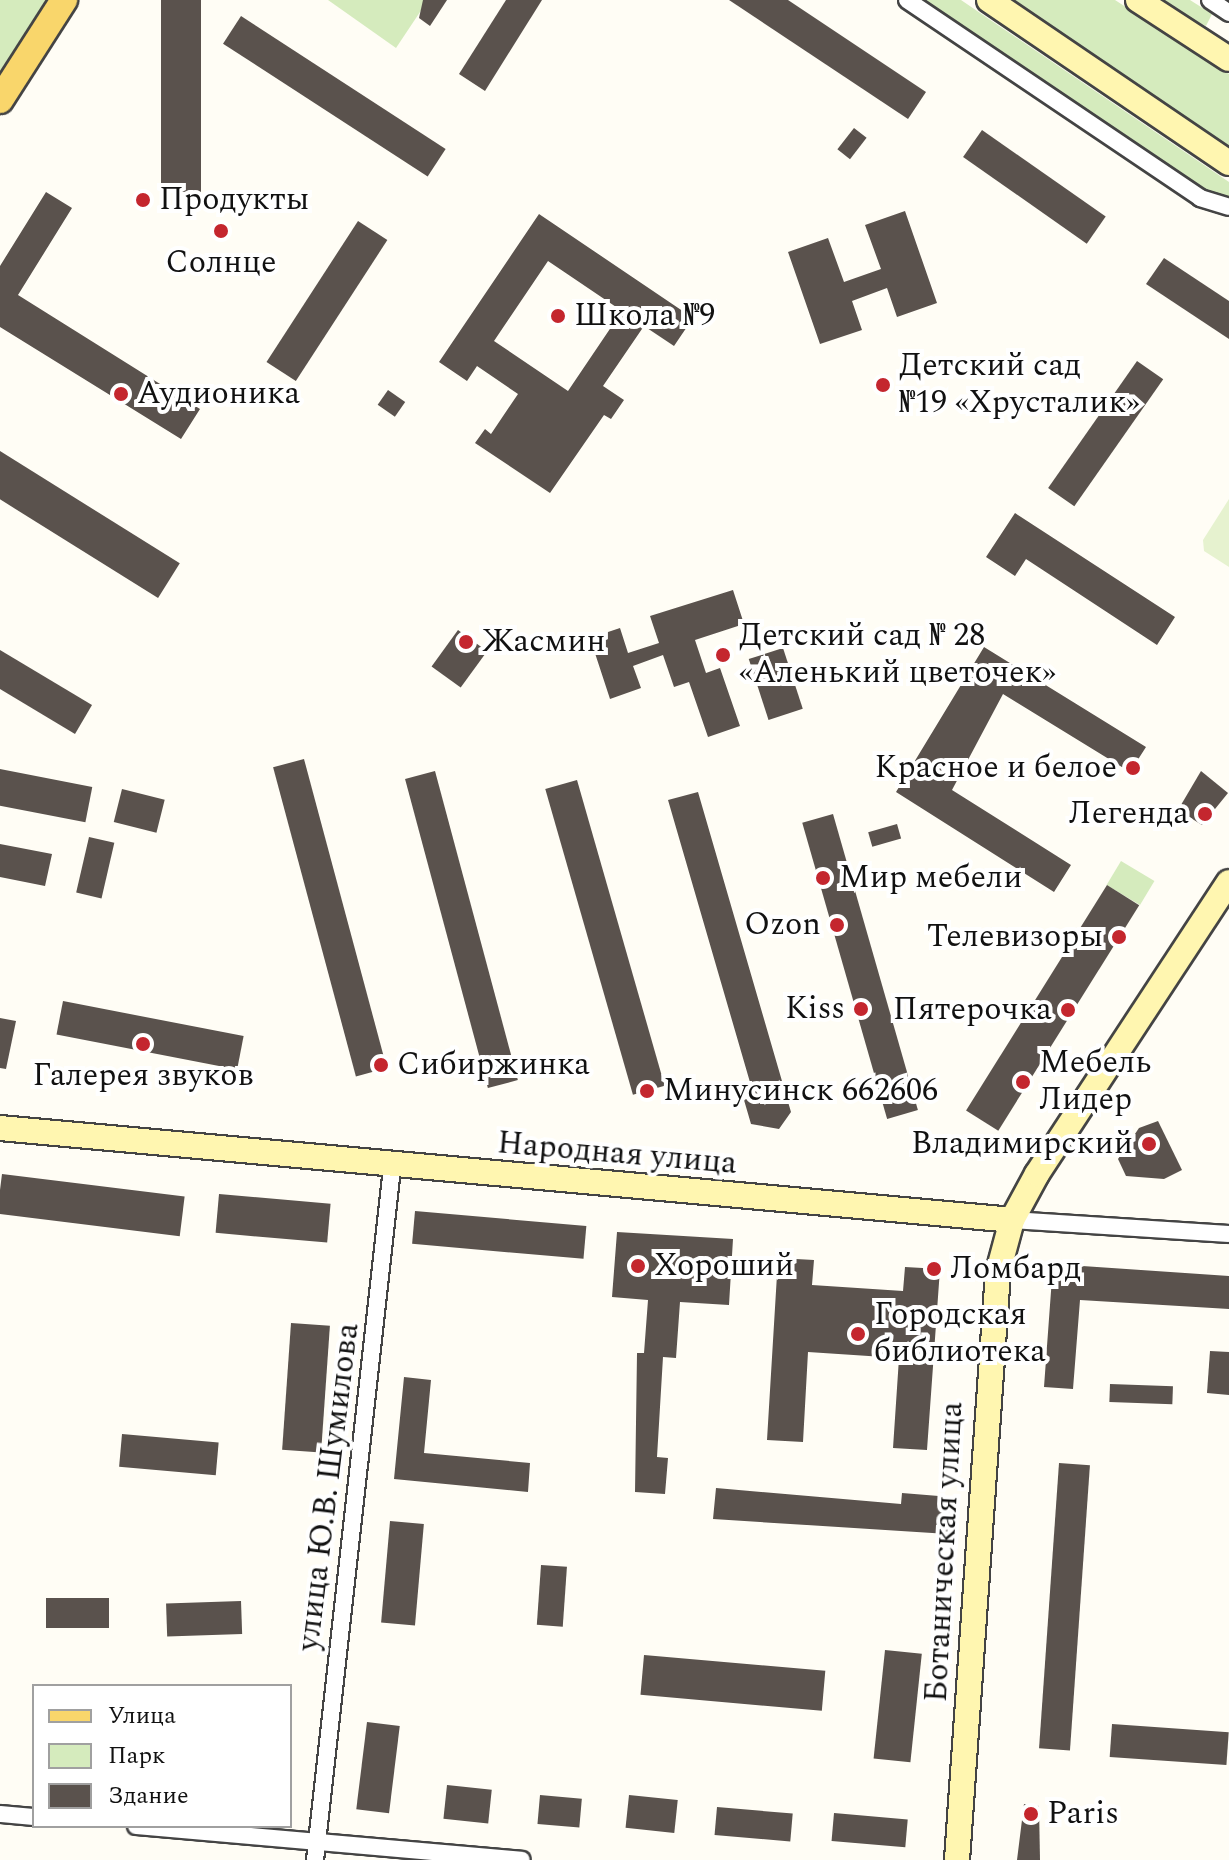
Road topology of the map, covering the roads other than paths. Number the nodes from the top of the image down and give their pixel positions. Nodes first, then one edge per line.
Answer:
1 (64, 0) edge
2 (907, 0) edge
3 (989, 0) edge
4 (1138, 0) edge
5 (1210, 0) edge
6 (1229, 13) edge
7 (1229, 59) edge
8 (0, 100) edge
9 (1229, 163) edge
10 (1229, 207) edge
11 (1229, 882) edge
12 (0, 1128) edge
13 (392, 1168) junction
14 (1012, 1220) junction
15 (1229, 1234) edge
16 (0, 1814) edge
17 (32, 1817) edge
18 (158, 1828) edge
19 (316, 1842) junction
20 (315, 1860) edge
21 (508, 1860) edge
22 (522, 1860) edge
23 (957, 1860) edge

1 - 8 main road
2 - 10 street
3 - 9 street
4 - 7 street
5 - 6 street
11 - 14 street, Ботаническая улица
12 - 13 street, Народная улица
13 - 14 street, Народная улица
13 - 19 street, улица Ю.В. Шумилова
14 - 15 street, Народная улица
14 - 23 street, Ботаническая улица
16 - 17 street
18 - 19 street
19 - 20 street, улица Ю.В. Шумилова
19 - 21 street
21 - 22 street

